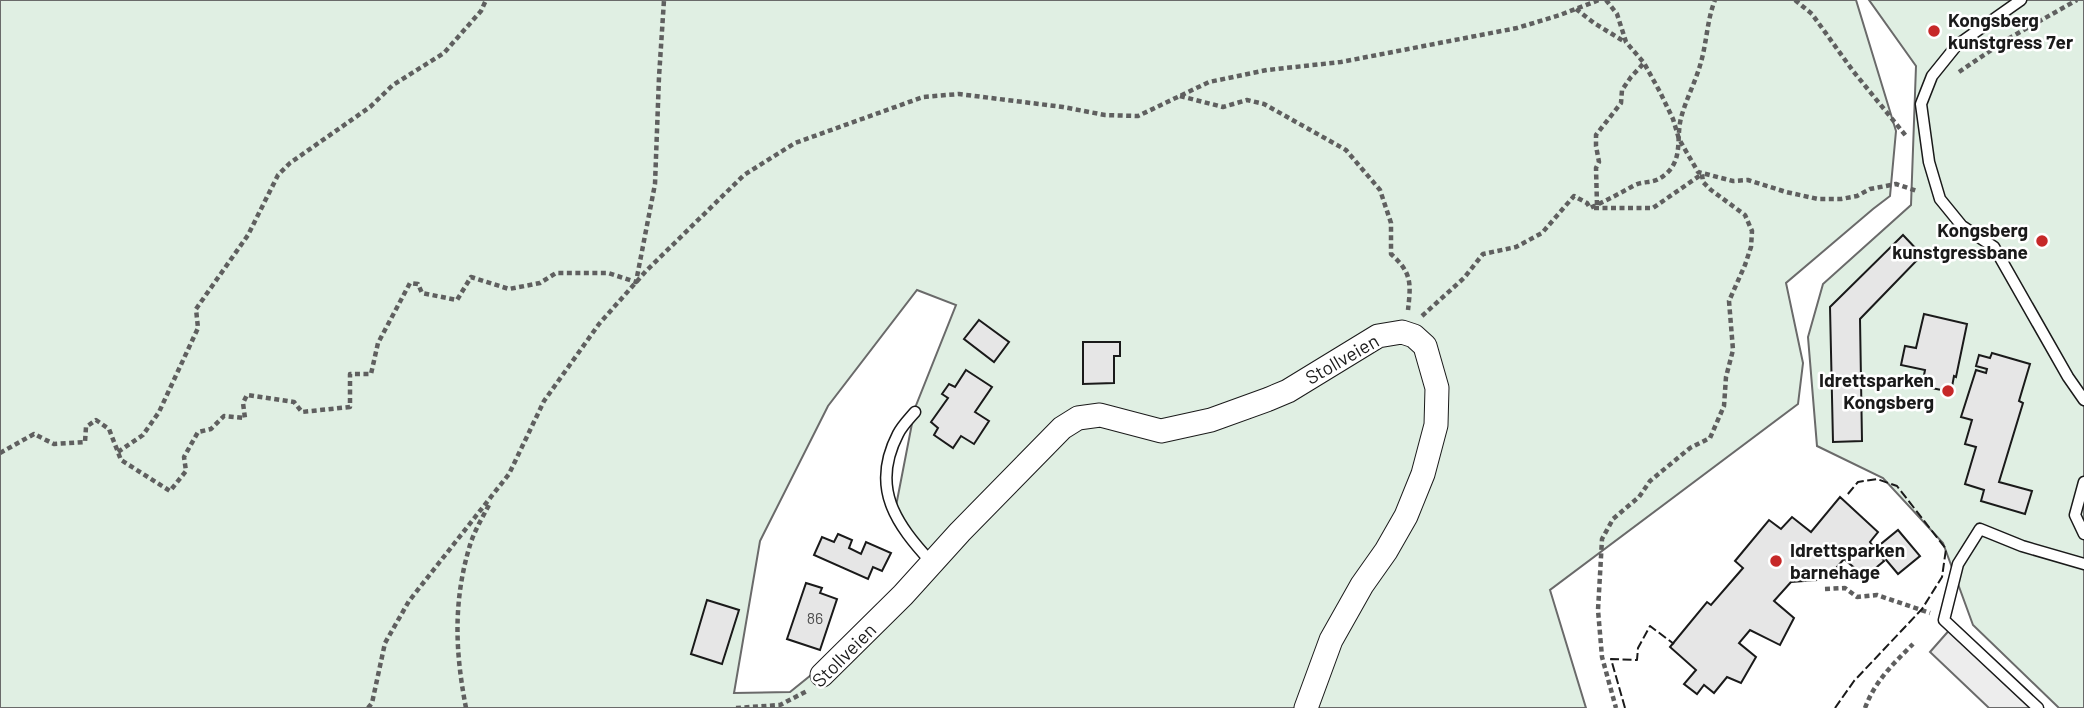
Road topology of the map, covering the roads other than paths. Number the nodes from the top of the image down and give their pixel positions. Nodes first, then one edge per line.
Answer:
1 (2021, 0) edge
2 (2084, 400) edge
3 (915, 412) dead end
4 (2084, 482) edge
5 (2084, 534) edge
6 (932, 563) junction
7 (2084, 564) edge
8 (822, 675) road end
9 (1306, 708) edge
10 (2038, 708) edge

1 - 2 lane
3 - 6 lane
4 - 5 lane
6 - 8 street, Stollveien
6 - 9 street, Stollveien
7 - 10 lane

